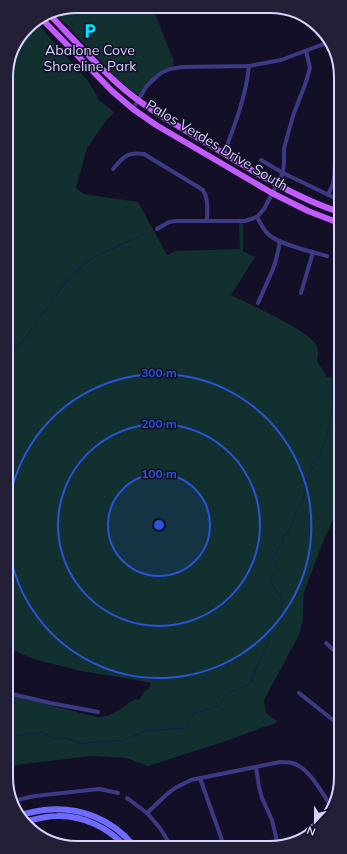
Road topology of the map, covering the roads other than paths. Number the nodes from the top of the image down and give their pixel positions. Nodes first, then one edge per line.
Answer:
1 (53, 18) edge
2 (44, 22) edge
3 (324, 44) edge
4 (306, 51) junction
5 (250, 66) junction
6 (138, 100) junction
7 (134, 109) junction
8 (224, 154) junction
9 (260, 160) dead end
10 (113, 169) dead end
11 (283, 173) junction
12 (334, 178) edge
13 (276, 184) junction
14 (272, 193) junction
15 (328, 196) junction
16 (334, 198) edge
17 (334, 210) edge
18 (258, 218) junction
19 (207, 221) junction
20 (334, 221) edge
21 (157, 229) dead end
22 (280, 242) junction
23 (312, 252) junction
24 (327, 256) dead end
25 (301, 292) dead end
26 (258, 303) dead end
27 (326, 643) dead end
28 (334, 650) edge
29 (299, 693) dead end
30 (13, 694) edge
31 (98, 712) dead end
32 (334, 721) edge
33 (256, 767) junction
34 (200, 778) junction
35 (118, 793) dead end
36 (127, 798) dead end
37 (18, 800) edge
38 (328, 802) edge
39 (148, 813) junction
40 (25, 814) edge
41 (30, 820) edge
42 (277, 840) edge
43 (120, 841) edge
44 (129, 841) edge
45 (168, 841) edge
46 (221, 841) edge

1 - 6 main road, Palos Verdes Drive South
2 - 7 main road, Palos Verdes Drive South
3 - 4 street
4 - 5 street
4 - 11 street
5 - 6 street
5 - 8 street
6 - 7 street
6 - 8 main road, Palos Verdes Drive South
7 - 14 main road, Palos Verdes Drive South
8 - 13 main road, Palos Verdes Drive South
9 - 11 street, Palos Verdes Drive South
10 - 19 street
11 - 13 street
11 - 15 street, Palos Verdes Drive South
12 - 15 street
13 - 14 street
13 - 17 main road, Palos Verdes Drive South
14 - 18 street
14 - 20 main road, Palos Verdes Drive South
15 - 16 street, Palos Verdes Drive South
18 - 19 street
18 - 22 street
19 - 21 street
22 - 23 street
22 - 26 street
23 - 24 street
23 - 25 street
27 - 28 street
29 - 32 street
30 - 31 street
33 - 34 street
33 - 38 street
33 - 42 street
34 - 39 street
34 - 46 street
35 - 37 street
36 - 39 street
39 - 45 street
40 - 44 main road
41 - 43 main road

